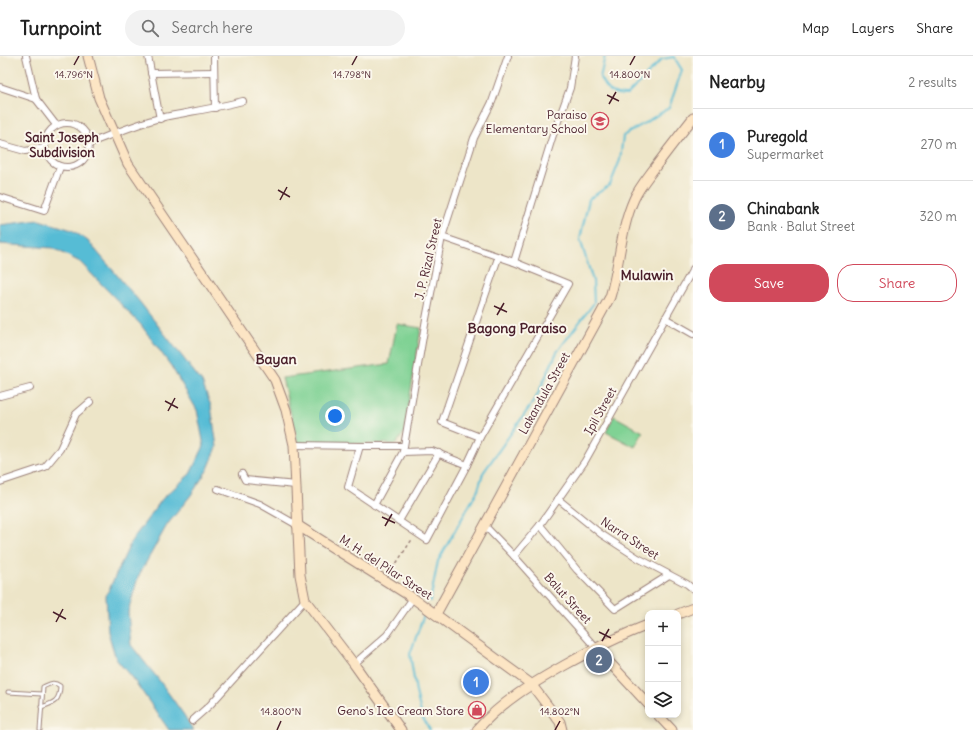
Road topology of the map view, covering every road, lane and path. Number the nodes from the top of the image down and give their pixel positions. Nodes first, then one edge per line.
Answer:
1 (26, 56) edge
2 (88, 56) edge
3 (148, 56) edge
4 (214, 56) edge
5 (508, 56) edge
6 (575, 56) edge
7 (214, 72) junction
8 (151, 73) junction
9 (0, 87) edge
10 (36, 99) junction
11 (243, 101) dead end
12 (215, 108) junction
13 (160, 118) junction
14 (693, 118) edge
15 (56, 125) junction
16 (114, 133) junction
17 (90, 143) junction
18 (3, 145) edge
19 (44, 148) junction
20 (0, 151) edge
21 (60, 167) junction
22 (0, 197) edge
23 (442, 237) junction
24 (498, 258) junction
25 (514, 262) junction
26 (693, 268) edge
27 (665, 318) junction
28 (693, 334) edge
29 (30, 388) dead end
30 (0, 396) edge
31 (90, 402) dead end
32 (480, 437) junction
33 (294, 445) junction
34 (360, 446) junction
35 (404, 449) junction
36 (439, 453) junction
37 (467, 465) junction
38 (242, 474) dead end
39 (0, 482) edge
40 (296, 485) junction
41 (218, 489) dead end
42 (558, 500) junction
43 (374, 505) junction
44 (398, 521) junction
45 (297, 525) junction
46 (540, 525) junction
47 (485, 526) junction
48 (416, 533) junction
49 (514, 556) junction
50 (669, 575) junction
51 (386, 581) junction
52 (693, 589) edge
53 (413, 598) junction
54 (305, 600) junction
55 (693, 608) edge
56 (681, 613) edge
57 (436, 614) junction
58 (645, 626) edge
59 (596, 648) junction
60 (354, 664) junction
61 (531, 684) junction
62 (8, 692) dead end
63 (42, 694) junction
64 (645, 701) edge
65 (41, 707) junction
66 (661, 718) edge
67 (192, 721) dead end
68 (40, 730) edge
69 (401, 730) edge
70 (477, 730) edge
71 (562, 730) edge
72 (672, 730) edge

1 - 10 street
2 - 16 street
3 - 8 street
4 - 7 street
5 - 23 street, J. P. Rizal Street
6 - 25 street
7 - 8 street
7 - 12 street
8 - 13 street
9 - 10 street
10 - 15 street
11 - 12 street
12 - 13 street
13 - 16 street
14 - 47 street, Lakandula Street
15 - 17 street
15 - 19 street
16 - 17 street
16 - 33 street
17 - 21 street
18 - 19 street
18 - 20 street
19 - 21 street
21 - 22 street
23 - 24 street
23 - 35 street, J. P. Rizal Street
24 - 25 street
24 - 32 street
25 - 32 street
26 - 27 street, Ipil Street
27 - 28 street
27 - 42 street, Ipil Street
29 - 30 street
31 - 39 street
32 - 37 street
33 - 34 street
33 - 40 street
34 - 35 street
34 - 43 street
35 - 36 street
35 - 43 street, J. P. Rizal Street
36 - 37 street
36 - 44 street
37 - 48 street
38 - 40 street
40 - 45 street
41 - 45 street, M. H. del Pilar Street
42 - 46 street, Ipil Street
42 - 50 street, Narra Street
43 - 44 street
44 - 48 street
45 - 51 street, M. H. del Pilar Street
45 - 54 street
46 - 49 street, Ipil Street
46 - 50 street
47 - 49 street, Balut Street
47 - 57 street, Lakandula Street
48 - 51 path
49 - 59 street, Balut Street
50 - 52 street, Narra Street
51 - 53 street, M. H. del Pilar Street
53 - 57 street, M. H. del Pilar Street
53 - 60 street
54 - 60 street
54 - 67 street
55 - 56 street
57 - 61 street, M. H. del Pilar Street
58 - 59 street
59 - 61 street
59 - 64 street, Balut Street
60 - 69 street
61 - 70 street
61 - 71 street, M. H. del Pilar Street
62 - 63 lane
63 - 65 lane
63 - 65 lane
65 - 68 lane
66 - 72 street

